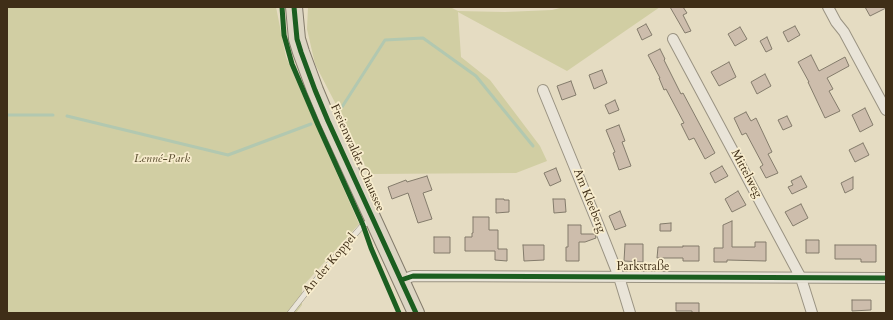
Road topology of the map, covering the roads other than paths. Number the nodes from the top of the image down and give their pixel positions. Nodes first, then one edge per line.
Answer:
1 (294, 7) edge
2 (828, 7) edge
3 (673, 39) dead end
4 (543, 90) dead end
5 (886, 110) edge
6 (374, 219) junction
7 (619, 277) junction
8 (801, 278) junction
9 (886, 278) edge
10 (401, 280) junction
11 (290, 313) edge
12 (416, 313) edge
13 (630, 313) edge
14 (812, 313) edge

1 - 6 main road, Freienwalder Chaussee
2 - 5 street
3 - 8 street, Mittelweg
4 - 7 street, Am Kleeberg
6 - 10 main road, Freienwalder Chaussee
6 - 11 lane, An der Koppel
7 - 8 street, Parkstraße
7 - 10 street, Parkstraße
7 - 13 street, Am Kleeberg
8 - 9 street, Parkstraße
8 - 14 street, Mittelweg
10 - 12 main road, Freienwalder Chaussee

